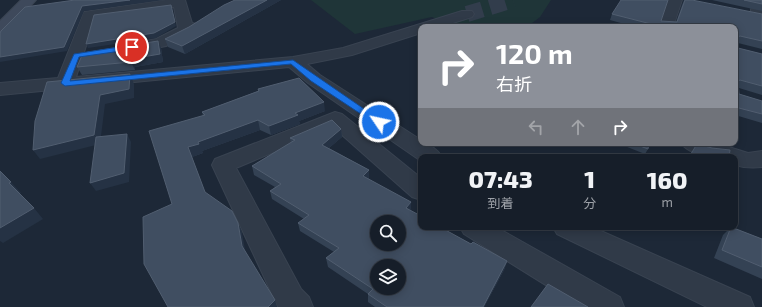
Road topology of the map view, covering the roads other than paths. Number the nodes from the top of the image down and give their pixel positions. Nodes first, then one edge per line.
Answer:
1 (29, 0) edge
2 (675, 0) edge
3 (760, 0) edge
4 (742, 12) edge
5 (467, 14) tunnel mouth
6 (759, 16) edge
7 (204, 20) edge
8 (435, 24) edge
9 (667, 24) edge
10 (418, 29) edge
11 (0, 30) edge
12 (186, 30) junction
13 (114, 50) edge
14 (293, 62) junction
15 (65, 83) junction
16 (0, 89) edge
17 (701, 146) edge
18 (426, 154) edge
19 (726, 154) edge
20 (738, 158) edge
21 (761, 160) edge
22 (418, 188) edge
23 (478, 230) edge
24 (572, 230) edge
25 (733, 306) edge
26 (298, 307) edge
27 (609, 307) edge

1 - 11 street
2 - 9 street
3 - 6 street
4 - 6 street
5 - 8 street
7 - 12 street
10 - 14 street
12 - 13 street
12 - 15 street
14 - 15 street
14 - 18 street
15 - 16 street
17 - 19 street
20 - 21 street
22 - 26 street
23 - 27 street
24 - 25 street

